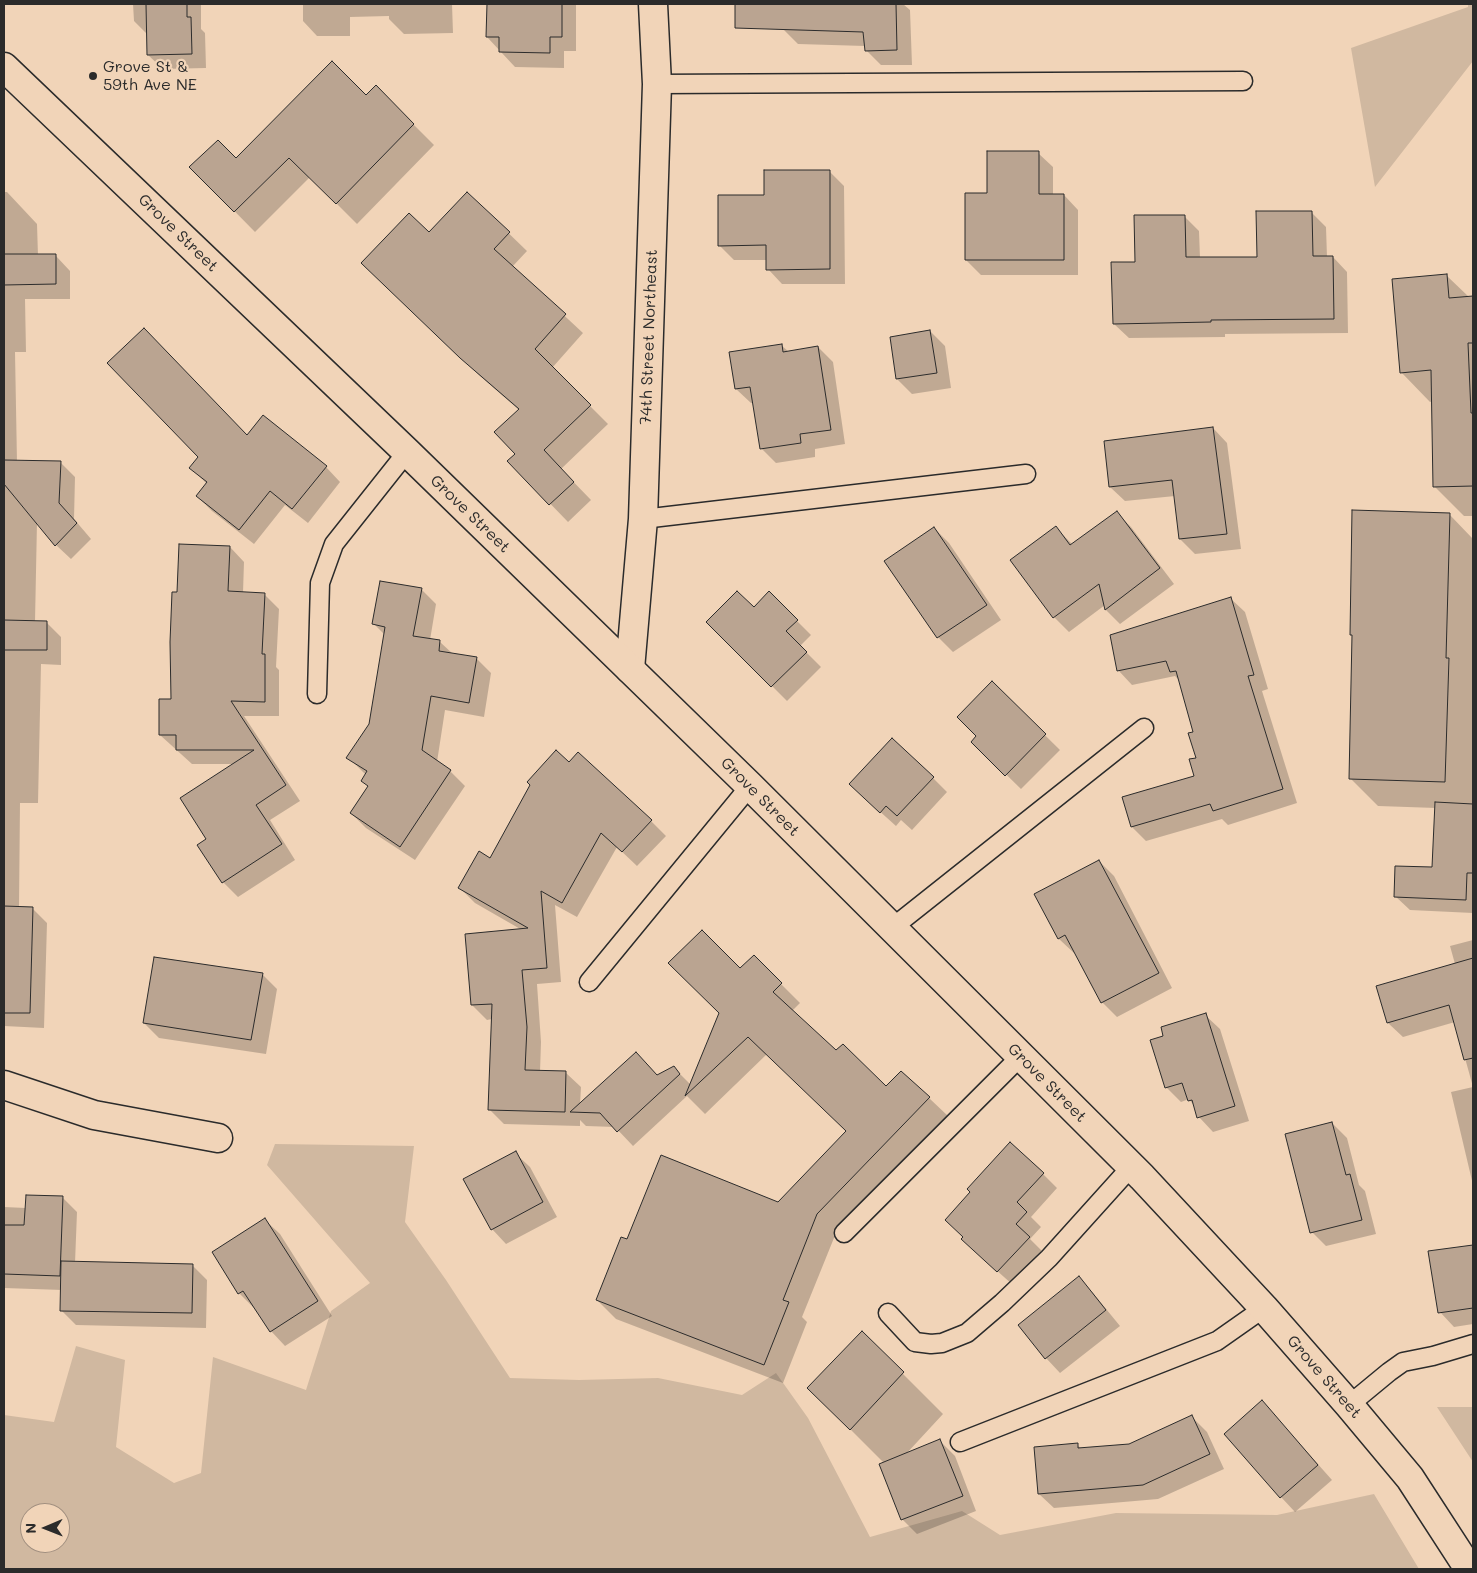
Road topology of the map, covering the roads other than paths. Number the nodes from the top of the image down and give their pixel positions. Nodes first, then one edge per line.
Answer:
1 (653, 4) edge
2 (4, 67) edge
3 (1243, 81) dead end
4 (657, 84) junction
5 (407, 452) junction
6 (1026, 474) dead end
7 (643, 519) junction
8 (630, 669) junction
9 (317, 694) dead end
10 (1144, 728) dead end
11 (750, 786) junction
12 (892, 928) junction
13 (590, 982) dead end
14 (1020, 1056) junction
15 (4, 1085) edge
16 (218, 1138) dead end
17 (1131, 1167) junction
18 (844, 1233) dead end
19 (1264, 1308) junction
20 (888, 1313) dead end
21 (1473, 1344) edge
22 (1349, 1406) junction
23 (960, 1442) dead end
24 (1469, 1569) edge

1 - 4 street, 74th Street Northeast
2 - 5 street, Grove Street
3 - 4 lane
4 - 7 street, 74th Street Northeast
5 - 8 street, Grove Street
5 - 9 lane
6 - 7 lane
7 - 8 street, 74th Street Northeast
8 - 11 street, Grove Street
10 - 12 lane
11 - 12 street, Grove Street
11 - 13 lane
12 - 14 street, Grove Street
14 - 17 street, Grove Street
14 - 18 lane
15 - 16 street
17 - 19 street, Grove Street
17 - 20 lane
19 - 22 street, Grove Street
19 - 23 lane
21 - 22 lane
22 - 24 street, Grove Street

